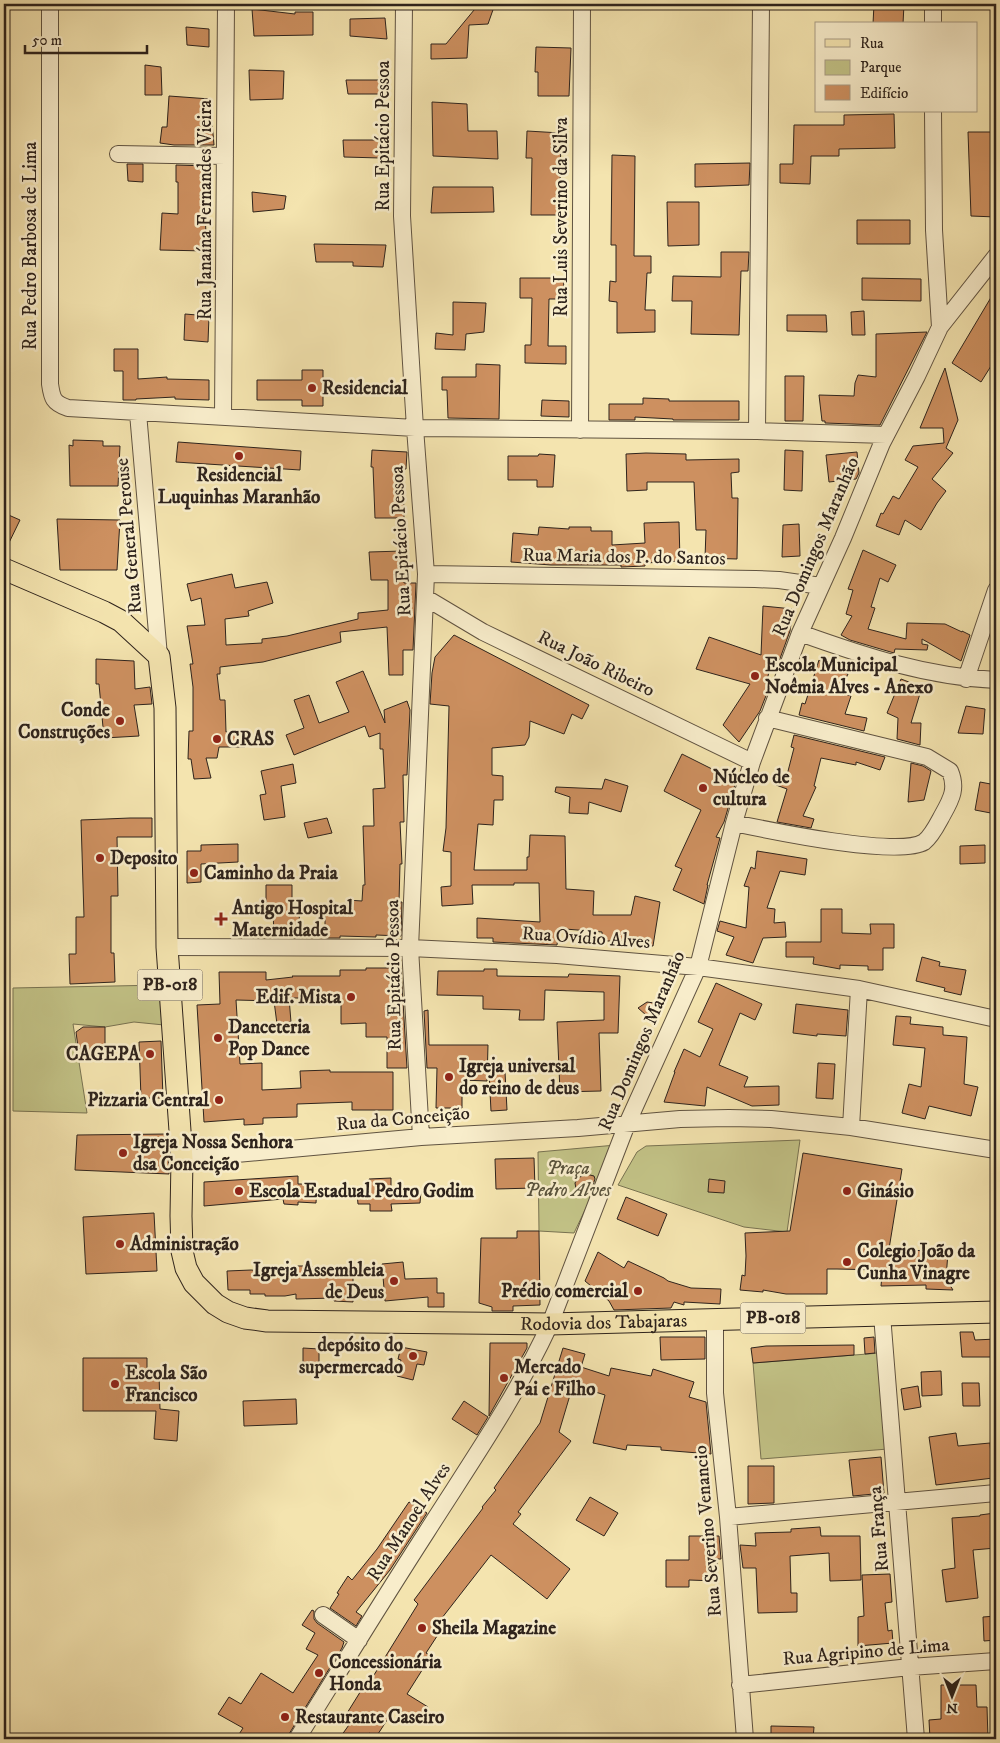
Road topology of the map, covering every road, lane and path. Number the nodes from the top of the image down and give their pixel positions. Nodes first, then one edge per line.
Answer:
1 (50, 4) edge
2 (226, 4) edge
3 (404, 4) edge
4 (582, 4) edge
5 (761, 4) edge
6 (933, 4) edge
7 (933, 22) edge
8 (933, 112) edge
9 (118, 154) dead end
10 (225, 156) junction
11 (996, 256) edge
12 (940, 327) junction
13 (138, 413) junction
14 (224, 417) junction
15 (415, 428) junction
16 (580, 430) junction
17 (756, 431) junction
18 (886, 435) junction
19 (4, 569) edge
20 (426, 574) junction
21 (822, 586) junction
22 (996, 590) edge
23 (426, 598) junction
24 (800, 634) junction
25 (159, 656) junction
26 (966, 678) junction
27 (996, 680) edge
28 (767, 718) junction
29 (752, 762) junction
30 (734, 823) junction
31 (167, 947) junction
32 (410, 948) junction
33 (698, 967) junction
34 (859, 989) junction
35 (996, 1019) edge
36 (627, 1124) junction
37 (850, 1128) junction
38 (421, 1137) junction
39 (996, 1150) edge
40 (182, 1159) junction
41 (996, 1312) edge
42 (882, 1316) junction
43 (715, 1320) junction
44 (550, 1324) junction
45 (996, 1493) edge
46 (897, 1501) junction
47 (728, 1517) junction
48 (323, 1615) dead end
49 (359, 1640) junction
50 (996, 1661) edge
51 (910, 1667) junction
52 (740, 1684) junction
53 (297, 1739) edge
54 (745, 1739) edge
55 (916, 1739) edge

1 - 13 street, Rua Pedro Barbosa de Lima
2 - 10 street, Rua Janaína Fernandes Vieira
3 - 15 street, Rua Epitácio Pessoa
4 - 16 street, Rua Luis Severino da Silva
5 - 17 street
6 - 7 street
8 - 12 street
9 - 10 street
10 - 14 street, Rua Janaína Fernandes Vieira
11 - 12 street, Rua Domingos Maranhão
12 - 18 street, Rua Domingos Maranhão
13 - 14 street, Rua Pedro Barbosa de Lima
13 - 25 street, Rua General Perouse
14 - 15 street, Rua Pedro Barbosa de Lima
15 - 16 street, Rua Pedro Barbosa de Lima
15 - 20 street, Rua Epitácio Pessoa
16 - 17 street, Rua Pedro Barbosa de Lima
17 - 18 street, Rua Pedro Barbosa de Lima
18 - 21 street, Rua Domingos Maranhão
19 - 25 main road
20 - 21 street, Rua Maria dos P. do Santos
20 - 23 street, Rua Epitácio Pessoa
21 - 24 street, Rua Domingos Maranhão
22 - 26 street
23 - 29 street, Rua João Ribeiro
23 - 32 street, Rua Epitácio Pessoa
24 - 26 street
24 - 28 street, Rua Domingos Maranhão
25 - 31 main road, PB-018
26 - 27 street
28 - 29 street, Rua Domingos Maranhão
28 - 30 street
29 - 30 street, Rua Domingos Maranhão
30 - 33 street, Rua Domingos Maranhão
31 - 32 street, Rua Ovídio Alves
31 - 40 main road, PB-018
32 - 33 street, Rua Ovídio Alves
32 - 38 street, Rua Epitácio Pessoa
33 - 34 street, Rua Ovídio Alves
33 - 36 street, Rua Domingos Maranhão
34 - 35 street, Rua Ovídio Alves
34 - 37 street
36 - 37 street, Rua da Conceição
36 - 38 street, Rua da Conceição
36 - 44 street, Rua Domingos Maranhão
37 - 39 street, Rua da Conceição
38 - 40 street, Rua da Conceição
40 - 44 main road, Rodovia dos Tabajaras / PB-018
41 - 42 main road, Rodovia dos Tabajaras / PB-018
42 - 43 main road, Rodovia dos Tabajaras / PB-018
42 - 46 street, Rua França
43 - 44 main road, Rodovia dos Tabajaras / PB-018
43 - 47 street, Rua Severino Venancio
44 - 49 street, Rua Manoel Alves
45 - 46 street
46 - 47 street
46 - 51 street, Rua França
47 - 52 street, Rua Severino Venancio
48 - 49 street
49 - 53 street, Rua Manoel Alves
50 - 51 street, Rua Agripino de Lima
51 - 52 street, Rua Agripino de Lima
51 - 55 street, Rua França
52 - 54 street, Rua Severino Venancio

